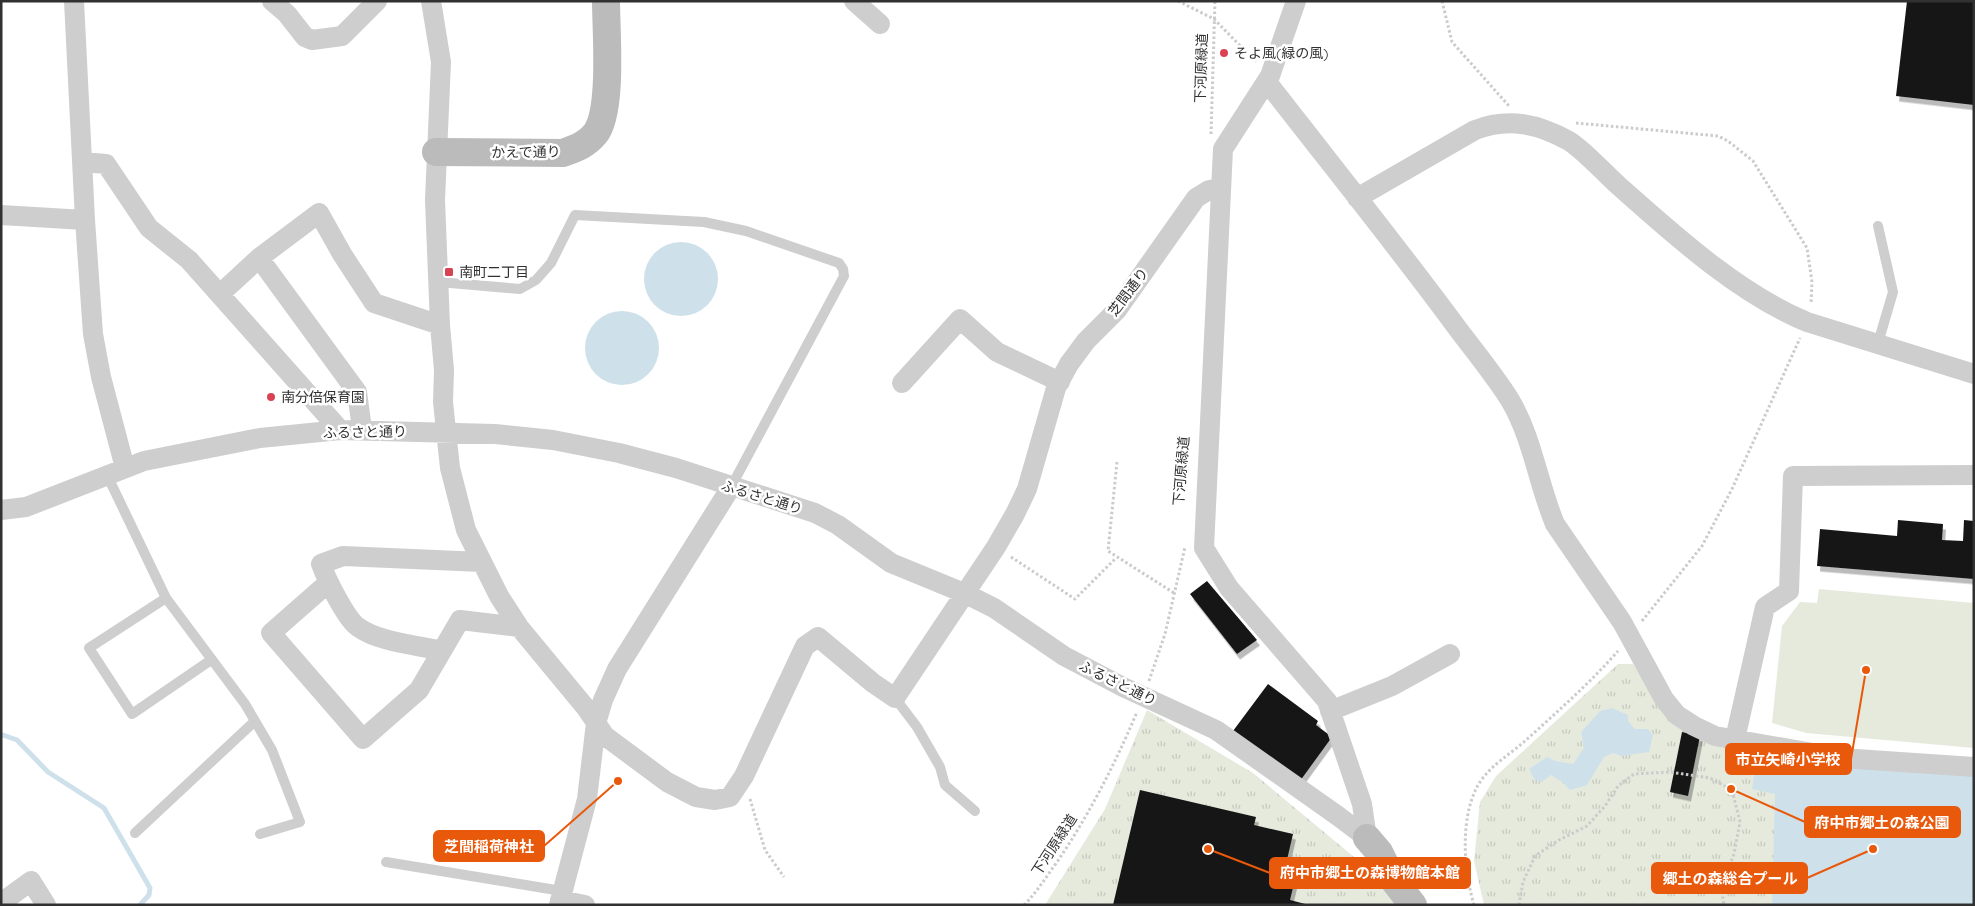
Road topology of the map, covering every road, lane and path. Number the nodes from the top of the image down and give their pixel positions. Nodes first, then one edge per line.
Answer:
1 (74, 1) edge
2 (272, 1) edge
3 (377, 1) edge
4 (431, 1) edge
5 (606, 1) edge
6 (854, 1) edge
7 (1178, 1) edge
8 (1215, 1) edge
9 (1296, 1) edge
10 (1442, 1) edge
11 (1214, 20) junction
12 (880, 24) dead end
13 (1269, 79) junction
14 (1505, 108) dead end
15 (1569, 122) dead end
16 (1210, 143) dead end
17 (436, 152) junction
18 (83, 162) junction
19 (1221, 188) junction
20 (1357, 198) junction
21 (1, 216) edge
22 (85, 220) junction
23 (1878, 226) dead end
24 (259, 258) junction
25 (439, 282) junction
26 (220, 294) junction
27 (1807, 322) junction
28 (440, 325) junction
29 (1878, 343) junction
30 (1974, 374) edge
31 (1060, 382) junction
32 (902, 383) dead end
33 (362, 429) junction
34 (340, 430) junction
35 (446, 433) junction
36 (1117, 462) dead end
37 (116, 471) junction
38 (1974, 475) edge
39 (731, 487) junction
40 (1, 510) edge
41 (1186, 538) dead end
42 (996, 547) junction
43 (1116, 558) junction
44 (482, 562) junction
45 (328, 583) junction
46 (964, 593) junction
47 (1174, 593) junction
48 (166, 598) junction
49 (519, 627) junction
50 (1630, 637) junction
51 (442, 651) junction
52 (1450, 654) dead end
53 (211, 660) junction
54 (1144, 697) junction
55 (895, 698) junction
56 (1330, 711) junction
57 (255, 721) junction
58 (596, 724) junction
59 (1735, 739) junction
60 (1974, 767) edge
61 (744, 776) junction
62 (975, 811) dead end
63 (135, 833) dead end
64 (260, 834) dead end
65 (1367, 838) junction
66 (386, 862) dead end
67 (784, 878) dead end
68 (560, 899) edge
69 (1, 903) edge
70 (46, 905) edge
71 (586, 905) edge
72 (1024, 905) edge
73 (1413, 905) edge
74 (1474, 905) edge
75 (1519, 905) edge
76 (1724, 905) edge

1 - 18 street
2 - 3 street
4 - 17 street
5 - 17 street, かえで通り
6 - 12 street
7 - 11 path
8 - 11 path, 下河原緑道
9 - 13 street
10 - 14 path
11 - 13 path
11 - 16 path, 下河原緑道
13 - 19 street
13 - 20 street
15 - 27 path
17 - 25 street
18 - 22 street
18 - 26 street
19 - 31 street, 芝間通り
19 - 56 street
20 - 27 street
20 - 50 street
21 - 22 street
22 - 37 street
23 - 29 lane
24 - 26 street
24 - 28 street
24 - 33 street
25 - 28 street
25 - 39 lane
26 - 34 street
27 - 29 street
27 - 50 path
28 - 35 street
29 - 30 street
31 - 32 street
31 - 42 street, 芝間通り
33 - 34 street, ふるさと通り
33 - 35 street, ふるさと通り
34 - 37 street, ふるさと通り
35 - 39 street, ふるさと通り
35 - 44 street
36 - 43 path
37 - 40 street, ふるさと通り
37 - 48 lane
38 - 59 street
39 - 46 street, ふるさと通り
39 - 58 street
41 - 47 path, 下河原緑道
42 - 43 path
42 - 46 street, 芝間通り
43 - 47 path
44 - 45 street
44 - 49 street
45 - 51 street
45 - 51 street
46 - 54 street, ふるさと通り
46 - 55 street, 芝間通り
47 - 54 path, 下河原緑道
48 - 53 lane
48 - 53 lane
49 - 51 street
49 - 58 street
50 - 59 street
50 - 74 path
52 - 56 street
53 - 57 lane
54 - 65 street, ふるさと通り
54 - 72 path, 下河原緑道
55 - 61 street
55 - 62 lane
56 - 65 street
57 - 63 lane
57 - 64 lane
58 - 61 street
58 - 68 street
59 - 60 street
61 - 67 path
65 - 73 street, ふるさと通り
66 - 68 lane
68 - 71 street
69 - 70 street
75 - 76 path

